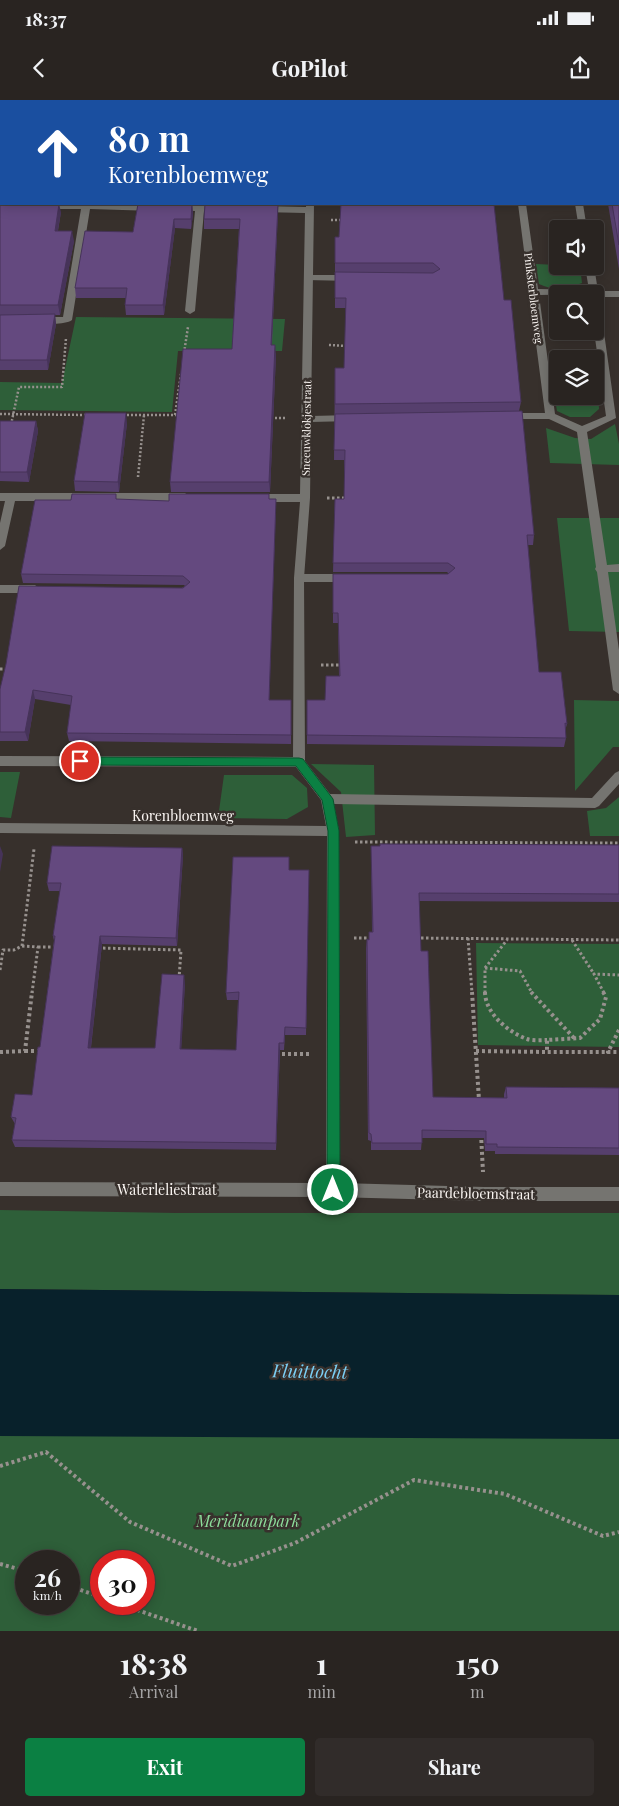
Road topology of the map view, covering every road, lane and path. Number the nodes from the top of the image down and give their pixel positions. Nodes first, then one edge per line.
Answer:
1 (522, 205) edge
2 (579, 205) edge
3 (38, 206) edge
4 (86, 206) junction
5 (200, 208) junction
6 (227, 209) edge
7 (255, 209) edge
8 (310, 211) edge
9 (348, 220) edge
10 (582, 220) edge
11 (309, 278) junction
12 (366, 278) edge
13 (533, 292) junction
14 (549, 293) edge
15 (604, 294) edge
16 (619, 294) edge
17 (190, 311) joint
18 (29, 320) edge
19 (68, 320) junction
20 (600, 340) edge
21 (308, 345) junction
22 (357, 346) edge
23 (183, 362) edge
24 (181, 371) edge
25 (0, 414) edge
26 (13, 414) junction
27 (88, 415) edge
28 (116, 415) edge
29 (144, 415) junction
30 (175, 415) junction
31 (184, 416) edge
32 (500, 416) edge
33 (550, 416) junction
34 (268, 418) edge
35 (306, 418) junction
36 (363, 418) edge
37 (582, 430) junction
38 (10, 433) edge
39 (5, 497) edge
40 (136, 497) junction
41 (192, 497) edge
42 (239, 498) edge
43 (305, 498) junction
44 (355, 498) edge
45 (0, 546) edge
46 (600, 568) junction
47 (619, 568) edge
48 (299, 578) junction
49 (358, 578) edge
50 (0, 589) edge
51 (48, 590) edge
52 (299, 665) junction
53 (348, 665) edge
54 (0, 669) edge
55 (10, 669) edge
56 (619, 690) edge
57 (0, 761) edge
58 (299, 762) junction
59 (619, 776) edge
60 (327, 799) junction
61 (0, 828) edge
62 (36, 829) junction
63 (333, 836) junction
64 (619, 843) edge
65 (333, 938) junction
66 (381, 938) edge
67 (410, 938) edge
68 (468, 938) junction
69 (507, 940) junction
70 (572, 940) junction
71 (619, 940) edge
72 (22, 946) junction
73 (38, 947) junction
74 (66, 948) edge
75 (95, 948) edge
76 (1, 950) edge
77 (485, 968) junction
78 (0, 970) edge
79 (594, 974) junction
80 (619, 975) edge
81 (179, 986) edge
82 (619, 1030) edge
83 (574, 1038) junction
84 (547, 1040) junction
85 (25, 1051) junction
86 (45, 1051) edge
87 (476, 1051) junction
88 (0, 1052) edge
89 (547, 1052) junction
90 (608, 1052) junction
91 (619, 1052) edge
92 (274, 1054) edge
93 (333, 1054) junction
94 (479, 1108) edge
95 (480, 1127) edge
96 (0, 1189) edge
97 (333, 1190) junction
98 (484, 1194) junction
99 (619, 1194) edge
100 (0, 1466) edge
101 (619, 1532) edge
102 (0, 1564) edge
103 (15, 1568) edge
104 (152, 1615) edge
105 (198, 1631) edge

1 - 13 street, Pinksterbloemweg
2 - 10 street
3 - 4 street
4 - 5 street
4 - 19 street
5 - 6 street
5 - 17 street
7 - 8 street
8 - 9 path
8 - 11 street, Sneeuwklokjestraat
11 - 12 street
11 - 21 street, Sneeuwklokjestraat
13 - 14 street
13 - 33 street, Pinksterbloemweg
15 - 16 street
17 - 23 path
18 - 19 street
19 - 26 path
20 - 37 street
21 - 22 path
21 - 35 street, Sneeuwklokjestraat
24 - 30 path
25 - 26 path
26 - 27 path
26 - 38 path
28 - 29 path
29 - 30 path
29 - 40 path
30 - 31 path
32 - 33 street
33 - 37 street
34 - 35 path
35 - 36 street
35 - 43 street, Sneeuwklokjestraat
37 - 46 street
39 - 40 street
39 - 45 street
40 - 41 street
42 - 43 street
43 - 44 path
43 - 48 street, Sneeuwklokjestraat
46 - 47 street
46 - 56 street
48 - 49 street
48 - 52 street, Sneeuwklokjestraat
50 - 51 street
52 - 53 path
52 - 58 street, Sneeuwklokjestraat
54 - 55 path
57 - 58 street
58 - 60 street
59 - 60 street
60 - 63 street
61 - 62 street, Korenbloemweg
62 - 63 street, Korenbloemweg
62 - 72 path
63 - 64 path
63 - 65 street
65 - 66 path
65 - 93 street
67 - 68 path
68 - 69 path
68 - 87 path
69 - 70 path
69 - 77 path
70 - 71 path
70 - 79 path
72 - 73 path
72 - 76 path
73 - 74 path
73 - 85 path
75 - 81 path
76 - 78 path
77 - 83 path
77 - 84 path
79 - 80 path
79 - 83 path
82 - 90 path
83 - 84 path
84 - 89 path
85 - 86 path
85 - 88 path
87 - 89 path
87 - 94 path
89 - 90 path
90 - 91 path
92 - 93 path
93 - 97 street
95 - 98 path
96 - 97 street, Waterleliestraat
97 - 98 street, Paardebloemstraat
98 - 99 street, Paardebloemstraat
100 - 101 path
102 - 103 path
104 - 105 path

